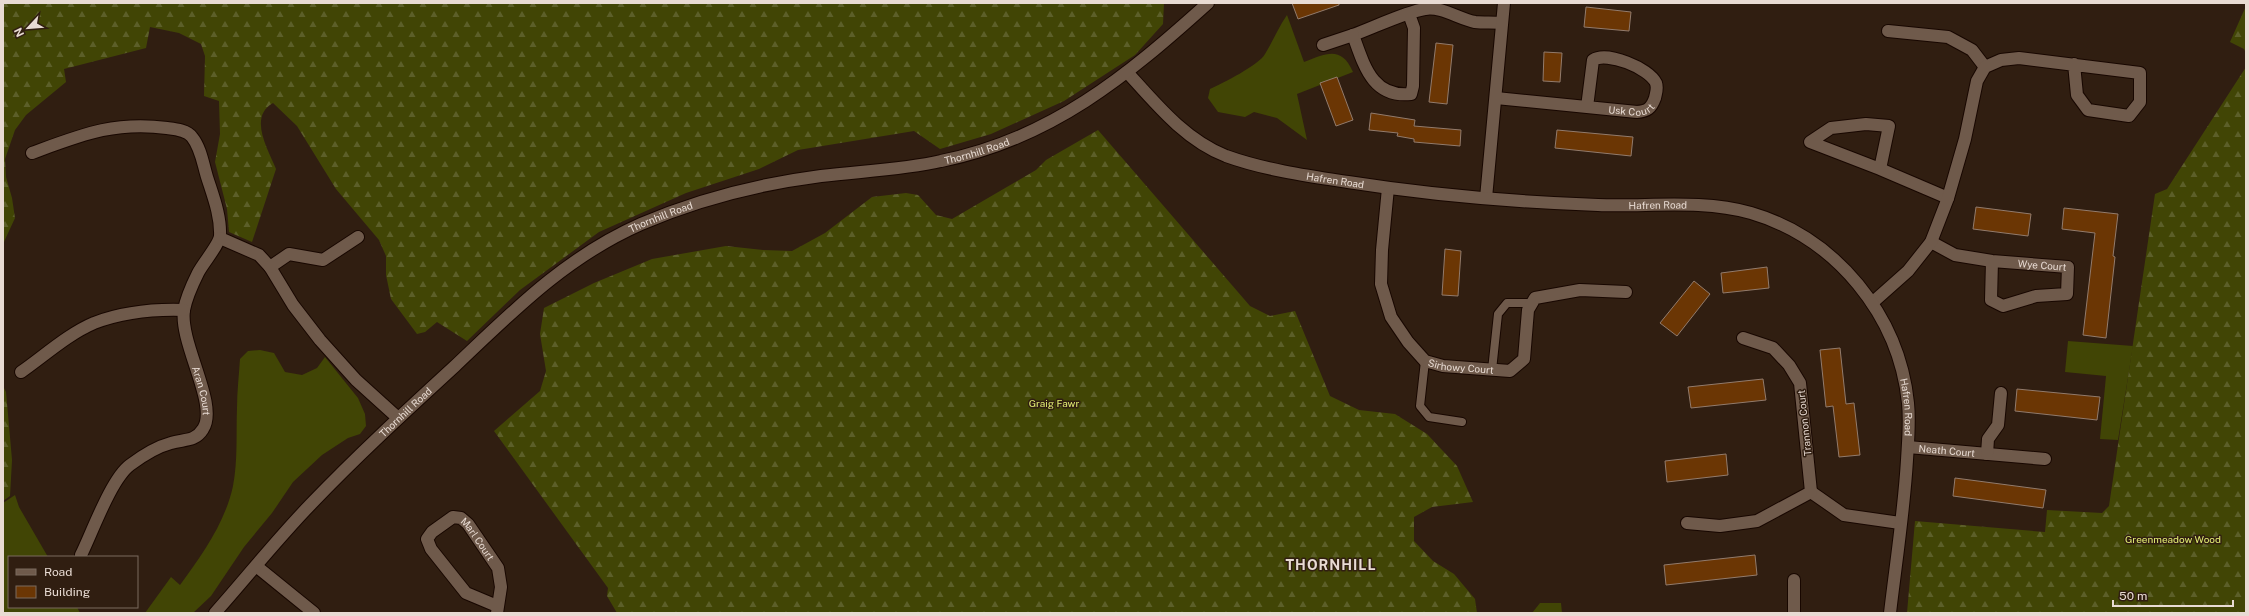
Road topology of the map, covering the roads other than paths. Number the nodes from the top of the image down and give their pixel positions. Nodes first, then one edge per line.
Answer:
1 (1208, 3) edge
2 (1504, 3) edge
3 (1409, 14) junction
4 (1502, 22) junction
5 (1888, 31) dead end
6 (1353, 35) junction
7 (1323, 45) dead end
8 (2074, 64) junction
9 (1986, 68) junction
10 (1127, 72) junction
11 (1496, 98) junction
12 (1587, 107) junction
13 (32, 153) dead end
14 (1880, 168) junction
15 (1388, 188) junction
16 (1486, 198) junction
17 (1948, 198) junction
18 (358, 237) dead end
19 (220, 238) junction
20 (1931, 242) junction
21 (1992, 262) junction
22 (270, 267) junction
23 (1626, 292) dead end
24 (1872, 302) junction
25 (1532, 303) junction
26 (184, 310) junction
27 (1743, 338) dead end
28 (1425, 361) junction
29 (1492, 370) junction
30 (20, 372) dead end
31 (2001, 393) dead end
32 (398, 418) junction
33 (1462, 422) dead end
34 (1908, 447) junction
35 (1987, 454) junction
36 (2045, 459) dead end
37 (1811, 492) junction
38 (1686, 523) dead end
39 (1900, 523) junction
40 (81, 555) dead end
41 (256, 566) junction
42 (1794, 580) dead end
43 (497, 610) edge
44 (215, 613) edge
45 (314, 613) edge
46 (1794, 613) edge
47 (1890, 613) edge

1 - 10 street, Thornhill Road
2 - 4 street
3 - 4 street
3 - 6 street
3 - 6 street
4 - 11 street
5 - 9 street
6 - 7 street
8 - 8 street
8 - 9 street
9 - 17 street
10 - 15 street, Hafren Road
10 - 32 street, Thornhill Road
11 - 12 street, Usk Court
11 - 16 street
12 - 12 street, Usk Court
13 - 19 street
14 - 14 street
14 - 17 street
15 - 16 street, Hafren Road
15 - 28 street, Sirhowy Court
16 - 24 street, Hafren Road
17 - 20 street
18 - 22 street
19 - 22 street
19 - 26 street, Aran Court
20 - 21 street, Wye Court
20 - 24 street
21 - 21 street, Wye Court
22 - 32 street
23 - 25 street
24 - 34 street, Hafren Road
25 - 29 street, Sirhowy Court
25 - 29 lane
26 - 30 street
26 - 40 street, Aran Court
27 - 37 street, Trannon Court
28 - 29 street, Sirhowy Court
28 - 33 lane
31 - 35 street, Neath Court
32 - 41 street, Thornhill Road
34 - 35 street, Neath Court
34 - 39 street, Hafren Road
35 - 36 street, Neath Court
37 - 38 street
37 - 39 street
39 - 47 street, Hafren Road
41 - 44 street, Thornhill Road
41 - 45 street
42 - 46 street
43 - 43 street, Marl Court

